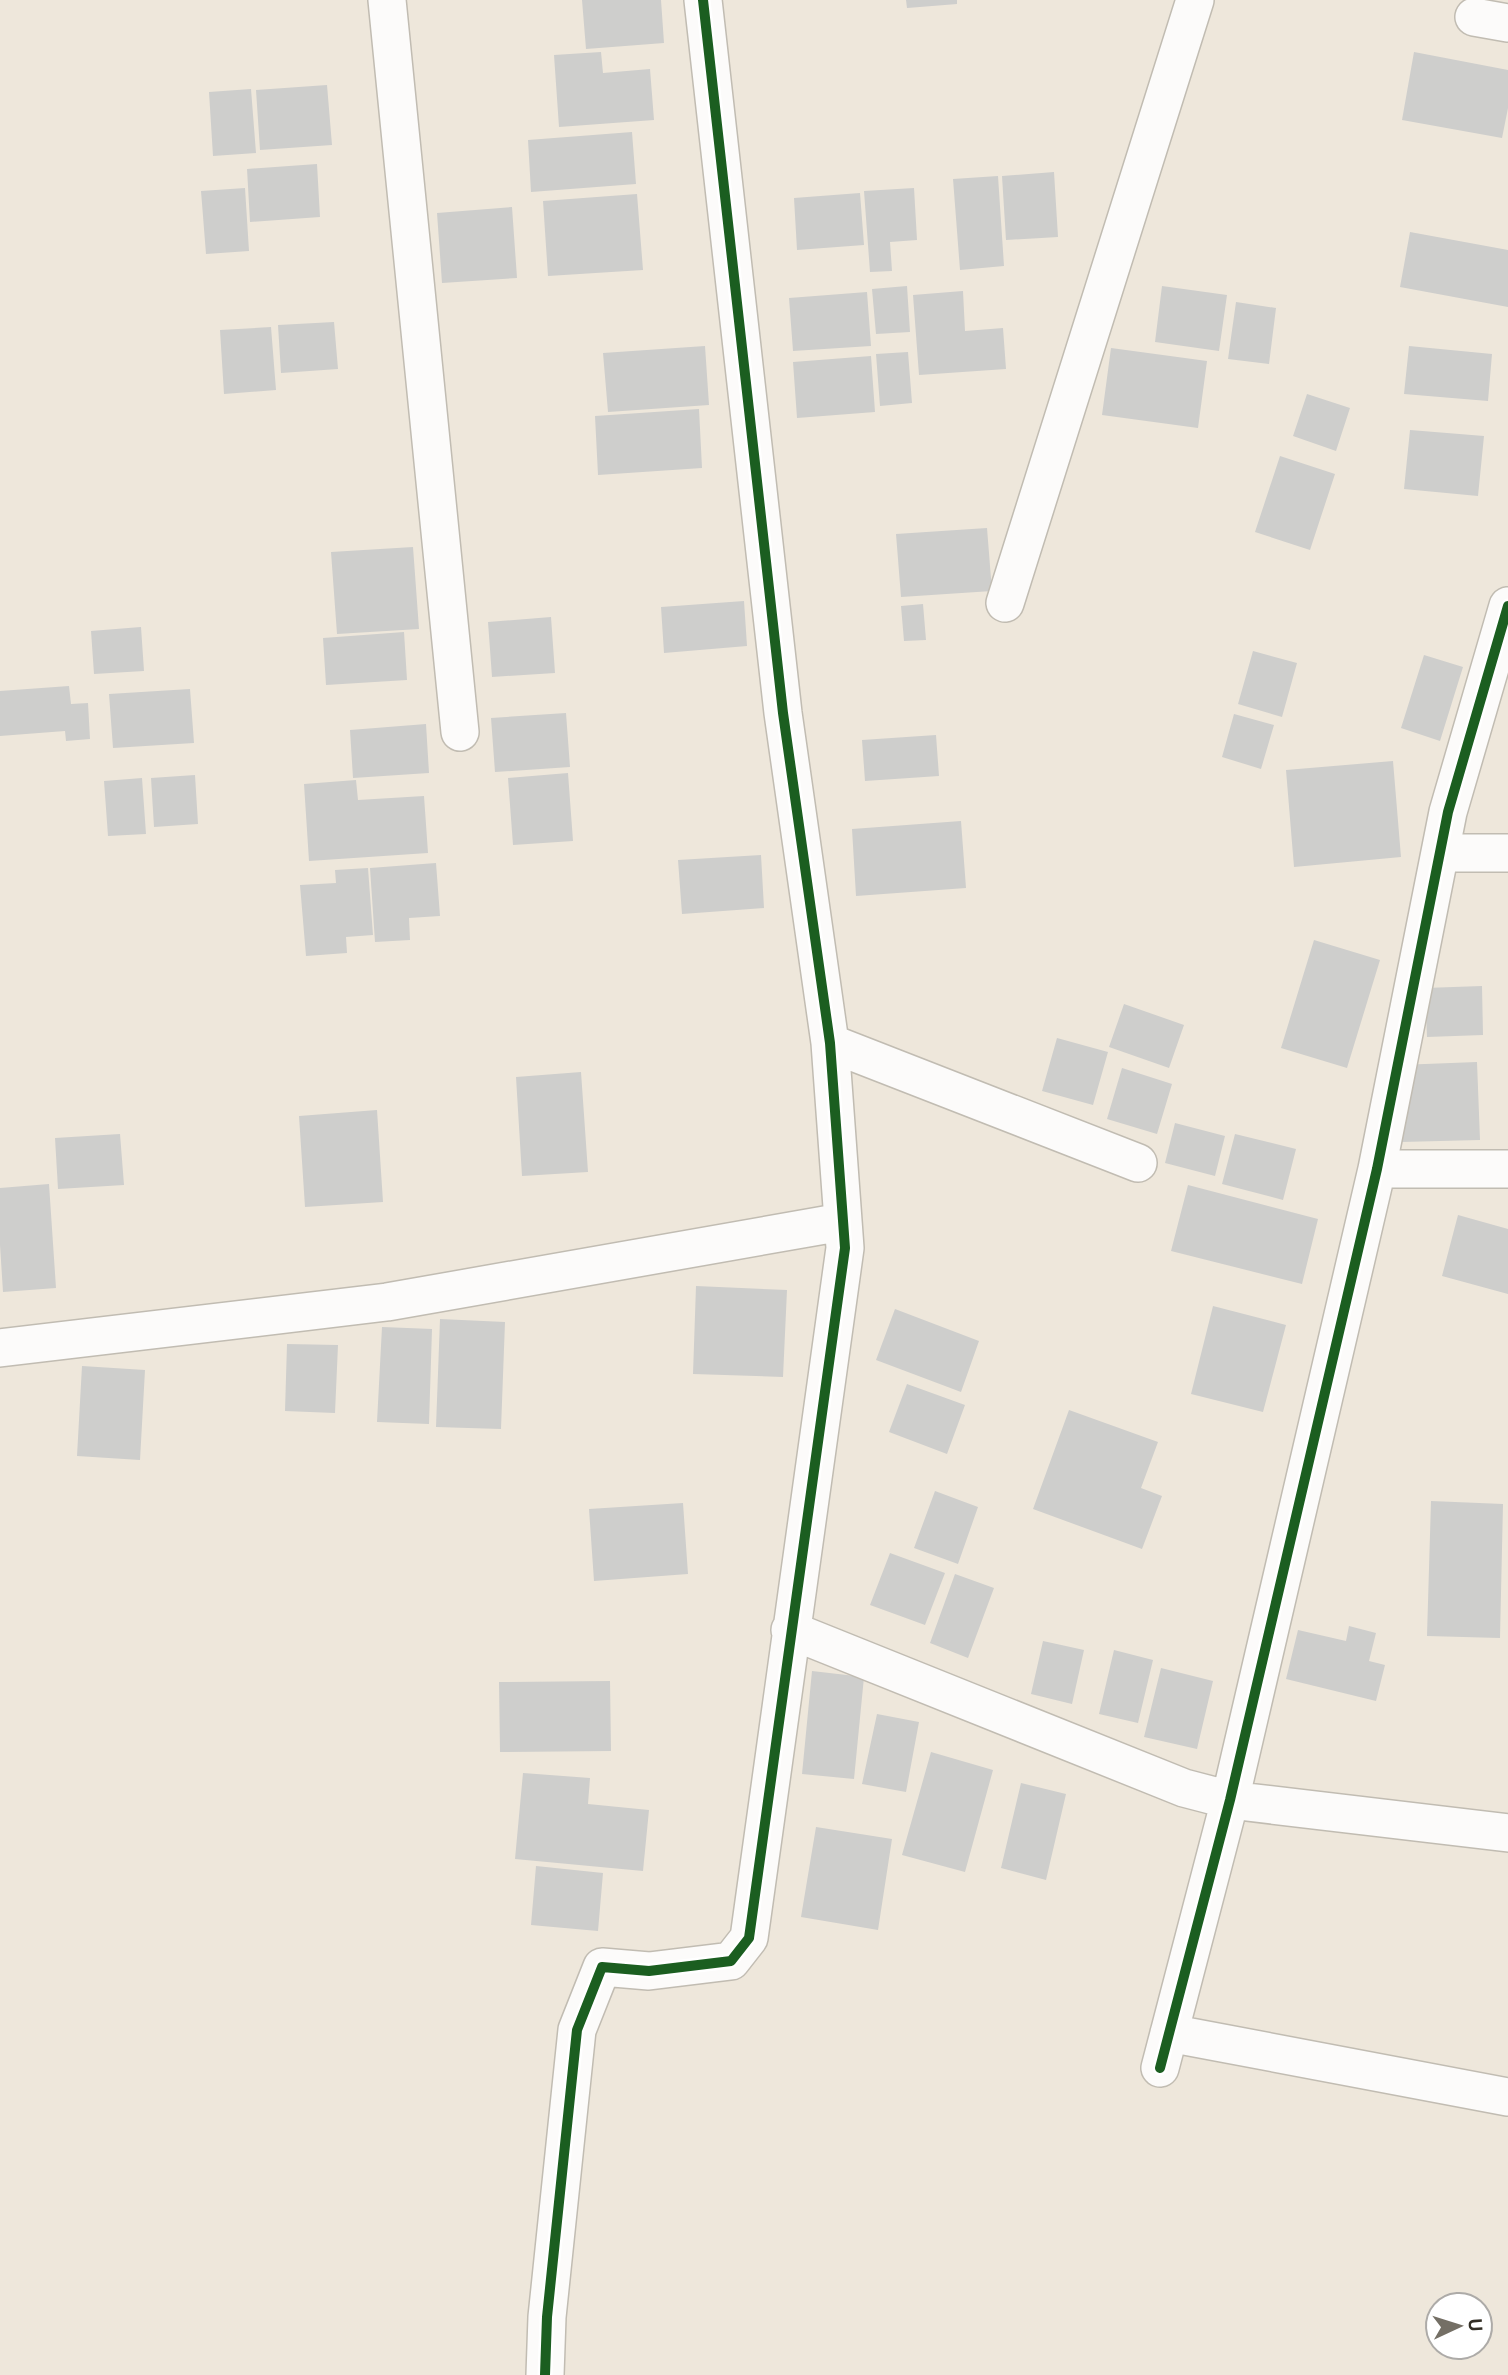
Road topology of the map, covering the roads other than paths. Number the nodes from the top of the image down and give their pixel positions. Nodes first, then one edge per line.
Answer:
1 (387, 0) edge
2 (703, 0) edge
3 (1195, 0) edge
4 (1005, 603) dead end
5 (1508, 606) edge
6 (460, 732) dead end
7 (1440, 853) junction
8 (1508, 853) edge
9 (830, 1043) junction
10 (1138, 1163) dead end
11 (1377, 1168) junction
12 (1508, 1169) edge
13 (842, 1222) junction
14 (0, 1348) edge
15 (790, 1630) junction
16 (1230, 1800) junction
17 (1508, 1833) edge
18 (1169, 2033) junction
19 (1160, 2068) dead end
20 (1508, 2097) edge
21 (545, 2375) edge

1 - 6 street
2 - 9 street
3 - 4 street
5 - 7 street
7 - 8 street
7 - 11 street
9 - 10 street
9 - 13 street
11 - 12 street
11 - 16 street
13 - 14 street
13 - 15 street
15 - 16 street
15 - 21 street
16 - 17 street
16 - 18 street
18 - 19 street
18 - 20 street

